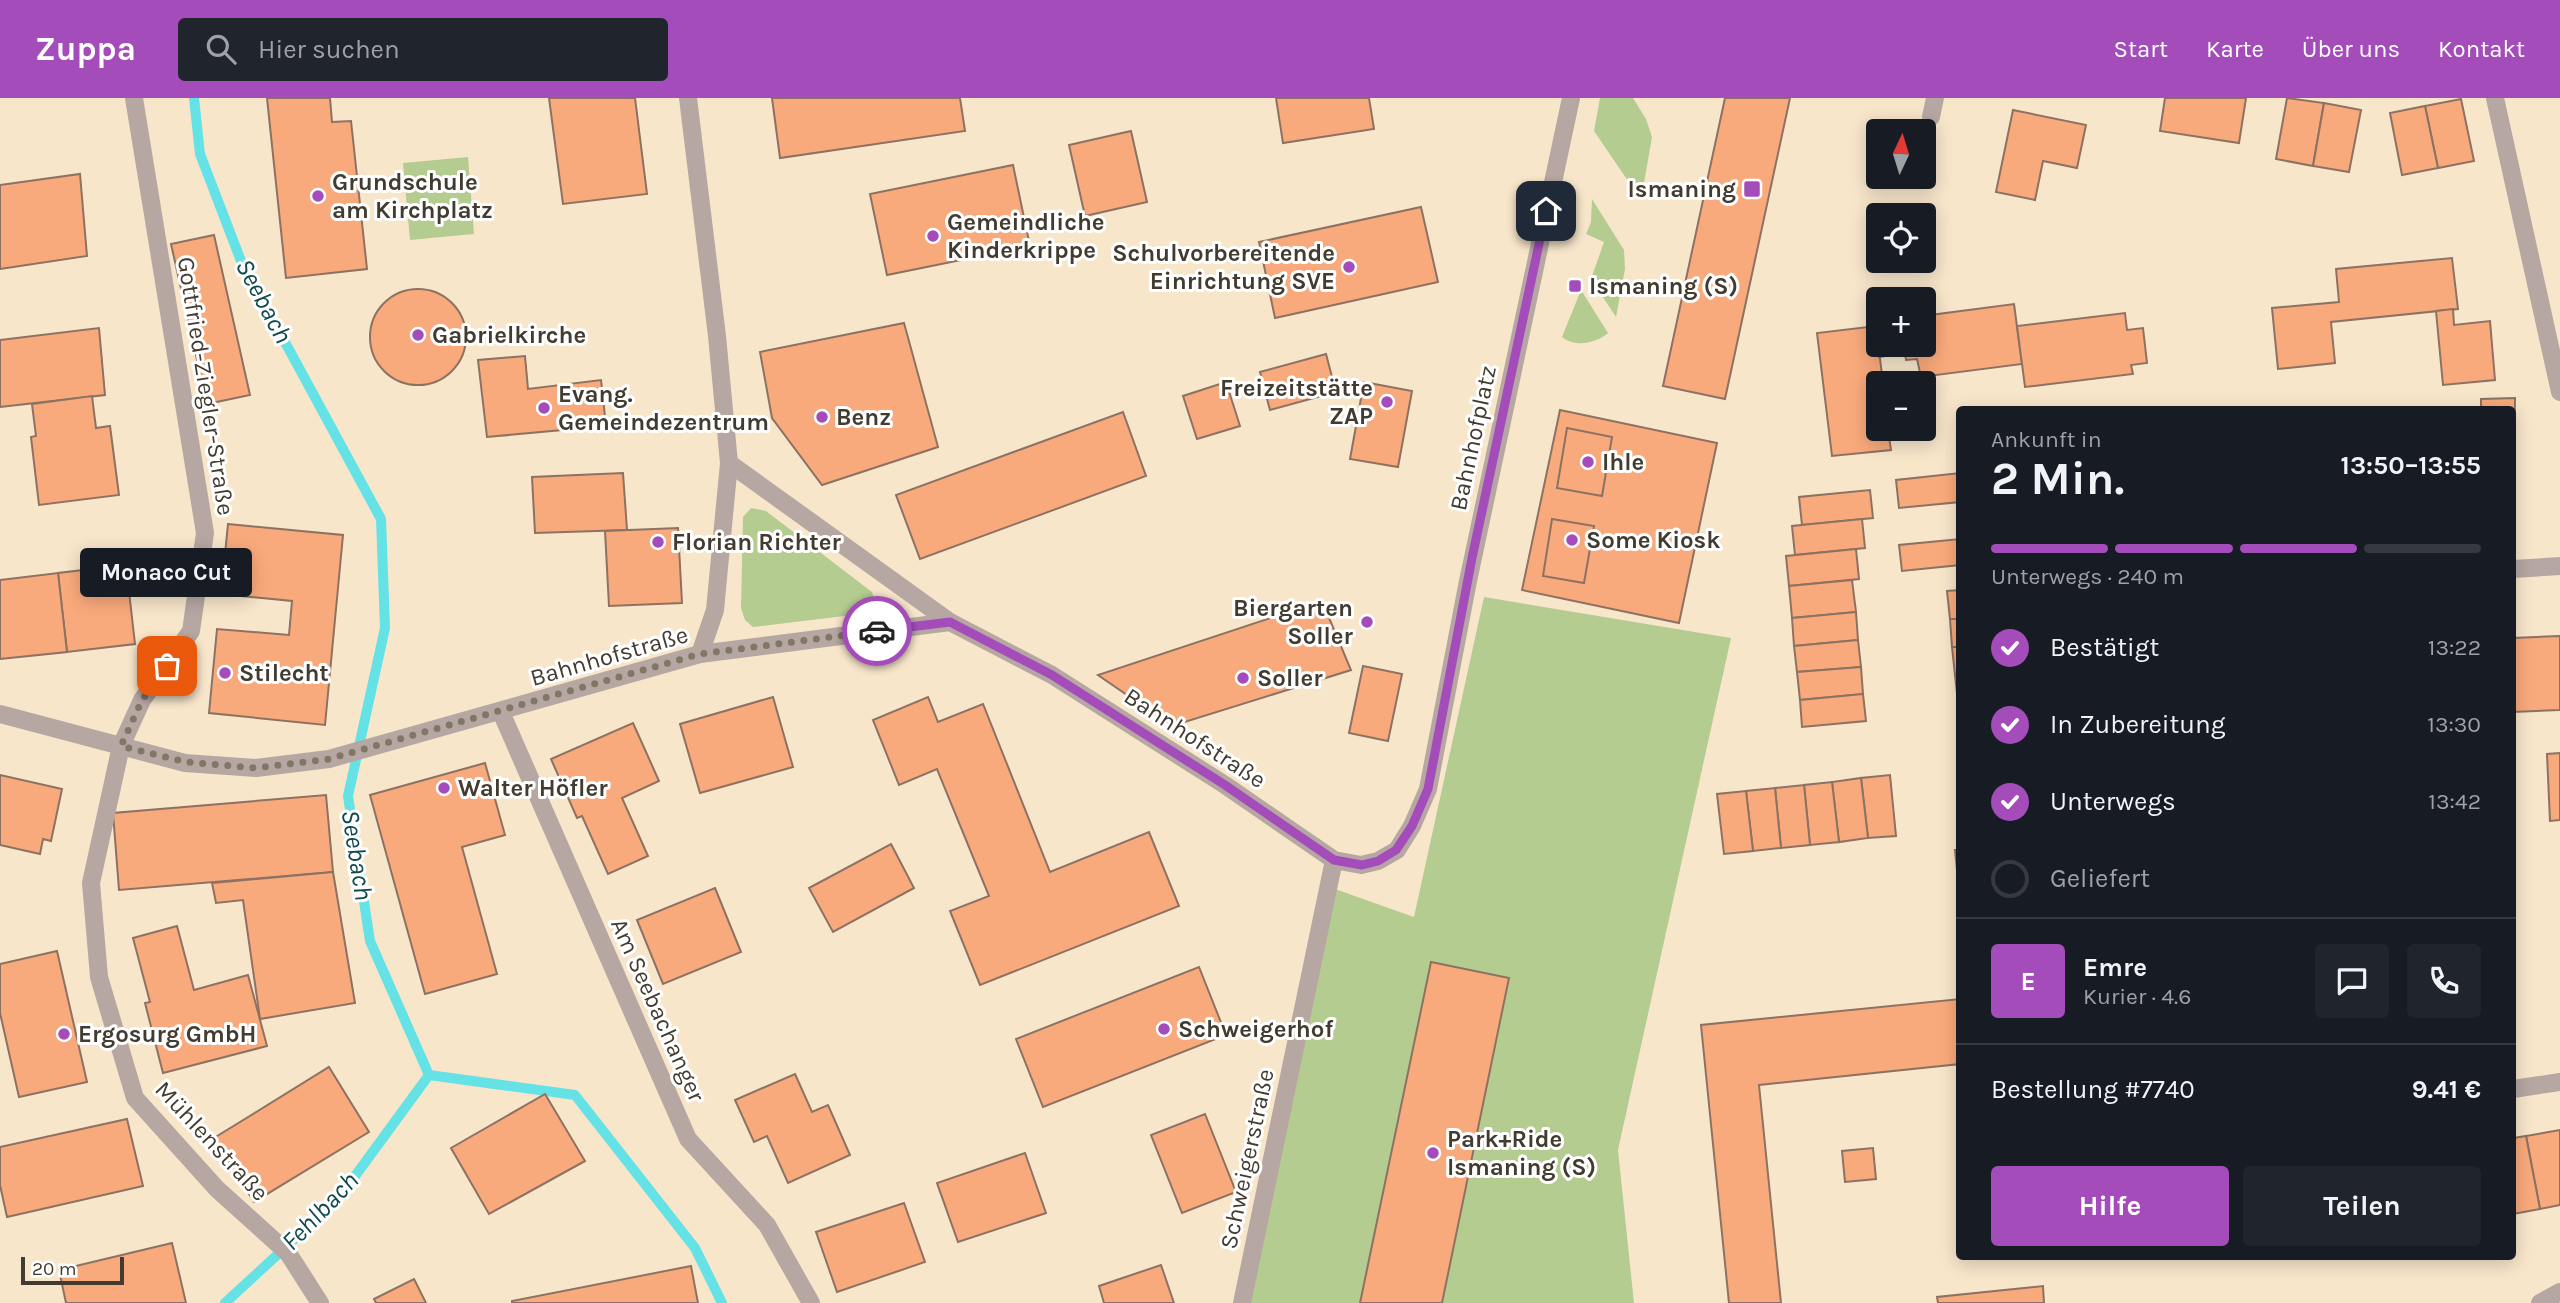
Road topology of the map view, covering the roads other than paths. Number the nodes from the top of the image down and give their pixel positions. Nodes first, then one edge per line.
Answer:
1 (134, 98) edge
2 (688, 98) edge
3 (1571, 98) edge
4 (1935, 98) edge
5 (2495, 98) edge
6 (1931, 117) dead end
7 (2560, 392) edge
8 (729, 463) junction
9 (2560, 566) edge
10 (2516, 569) edge
11 (950, 622) junction
12 (700, 654) junction
13 (501, 712) junction
14 (0, 714) edge
15 (121, 746) junction
16 (1428, 789) joint
17 (1334, 860) junction
18 (2560, 1082) edge
19 (2516, 1089) edge
20 (2560, 1292) edge
21 (320, 1303) edge
22 (811, 1303) edge
23 (1242, 1303) edge
24 (2540, 1303) edge

1 - 15 street, Gottfried-Ziegler-Straße
2 - 8 street
3 - 16 street, Bahnhofplatz
4 - 6 street
5 - 7 street
8 - 11 street
8 - 12 street
9 - 10 street
11 - 12 street, Bahnhofstraße
11 - 17 street, Bahnhofstraße
12 - 13 street, Bahnhofstraße
13 - 15 street, Bahnhofstraße
13 - 22 street, Am Seebachanger
14 - 15 street, Bahnhofstraße
15 - 21 street, Mühlenstraße
16 - 17 street, Bahnhofstraße
17 - 23 street, Schweigerstraße
18 - 19 street
20 - 24 street

